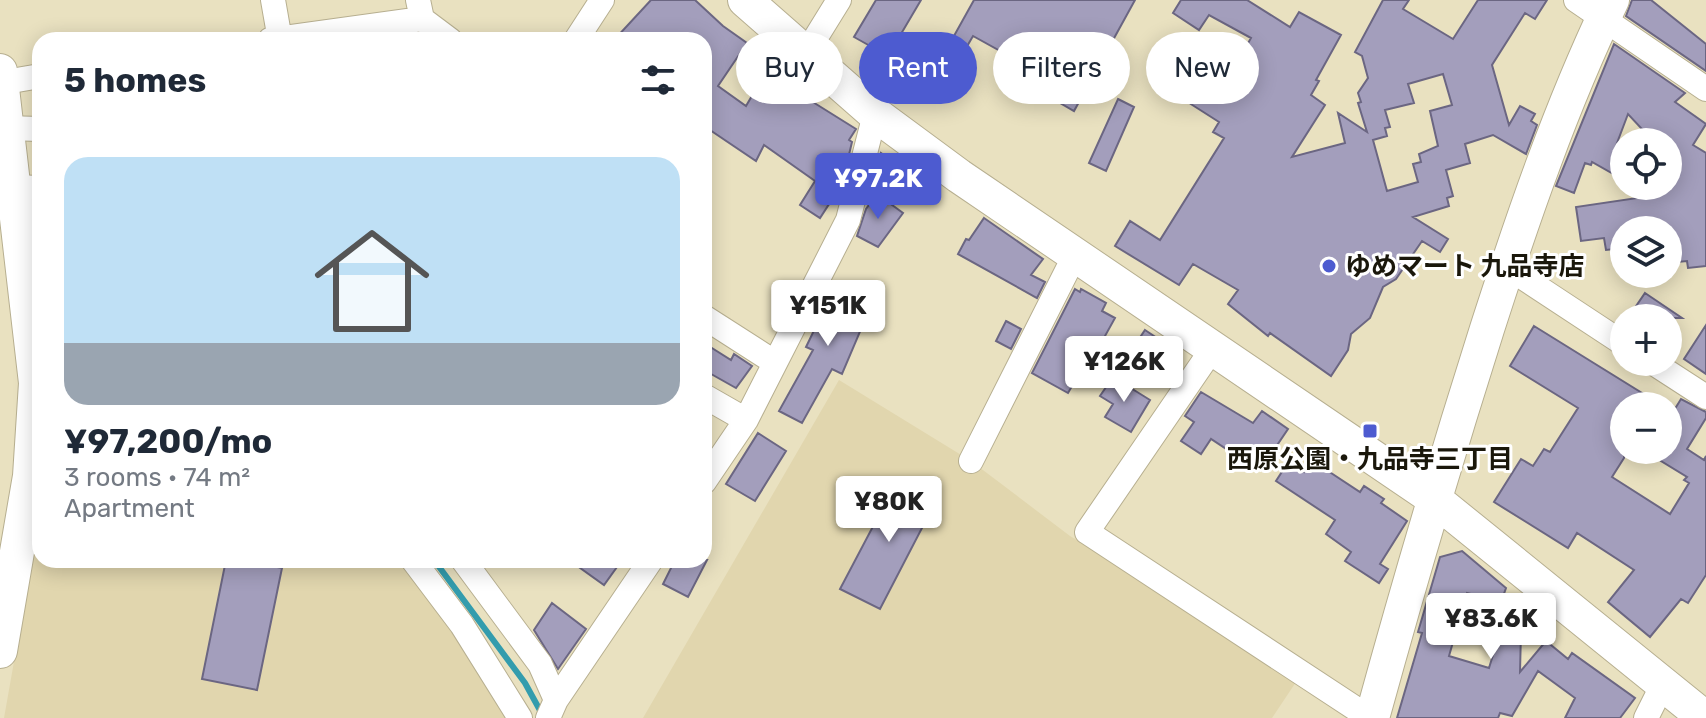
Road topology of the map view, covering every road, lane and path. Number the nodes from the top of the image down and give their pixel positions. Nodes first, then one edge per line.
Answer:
1 (273, 0) edge
2 (602, 0) edge
3 (745, 0) edge
4 (839, 0) edge
5 (1597, 6) edge
6 (420, 10) edge
7 (276, 32) edge
8 (312, 32) edge
9 (442, 32) edge
10 (581, 32) edge
11 (780, 32) edge
12 (819, 32) edge
13 (32, 77) edge
14 (1, 79) edge
15 (843, 87) edge
16 (1706, 89) edge
17 (875, 114) junction
18 (32, 138) edge
19 (13, 161) edge
20 (1076, 253) junction
21 (1507, 267) junction
22 (712, 322) edge
23 (1610, 335) edge
24 (32, 344) edge
25 (1213, 348) junction
26 (774, 362) junction
27 (1674, 376) edge
28 (1706, 397) edge
29 (712, 401) edge
30 (746, 420) junction
31 (32, 445) edge
32 (971, 461) dead end
33 (712, 470) edge
34 (1433, 498) junction
35 (419, 568) edge
36 (469, 568) edge
37 (646, 568) edge
38 (0, 651) edge
39 (1663, 684) junction
40 (552, 709) edge
41 (520, 718) edge
42 (1371, 718) edge
43 (1646, 718) edge
44 (1705, 718) edge

1 - 7 street
2 - 10 street
3 - 11 street
4 - 12 street
5 - 16 street
5 - 21 street
6 - 8 street
6 - 9 street
13 - 14 street
14 - 19 street
15 - 17 street
17 - 20 street
17 - 26 street
18 - 19 street
19 - 24 street
20 - 25 street
20 - 32 street
21 - 23 street
21 - 34 street
22 - 26 street
25 - 34 street
25 - 42 street
26 - 30 street
27 - 28 street
29 - 30 street
30 - 33 street
31 - 38 street
34 - 39 street
34 - 42 street
35 - 41 street
36 - 40 street
37 - 40 street
39 - 43 street
39 - 44 street

